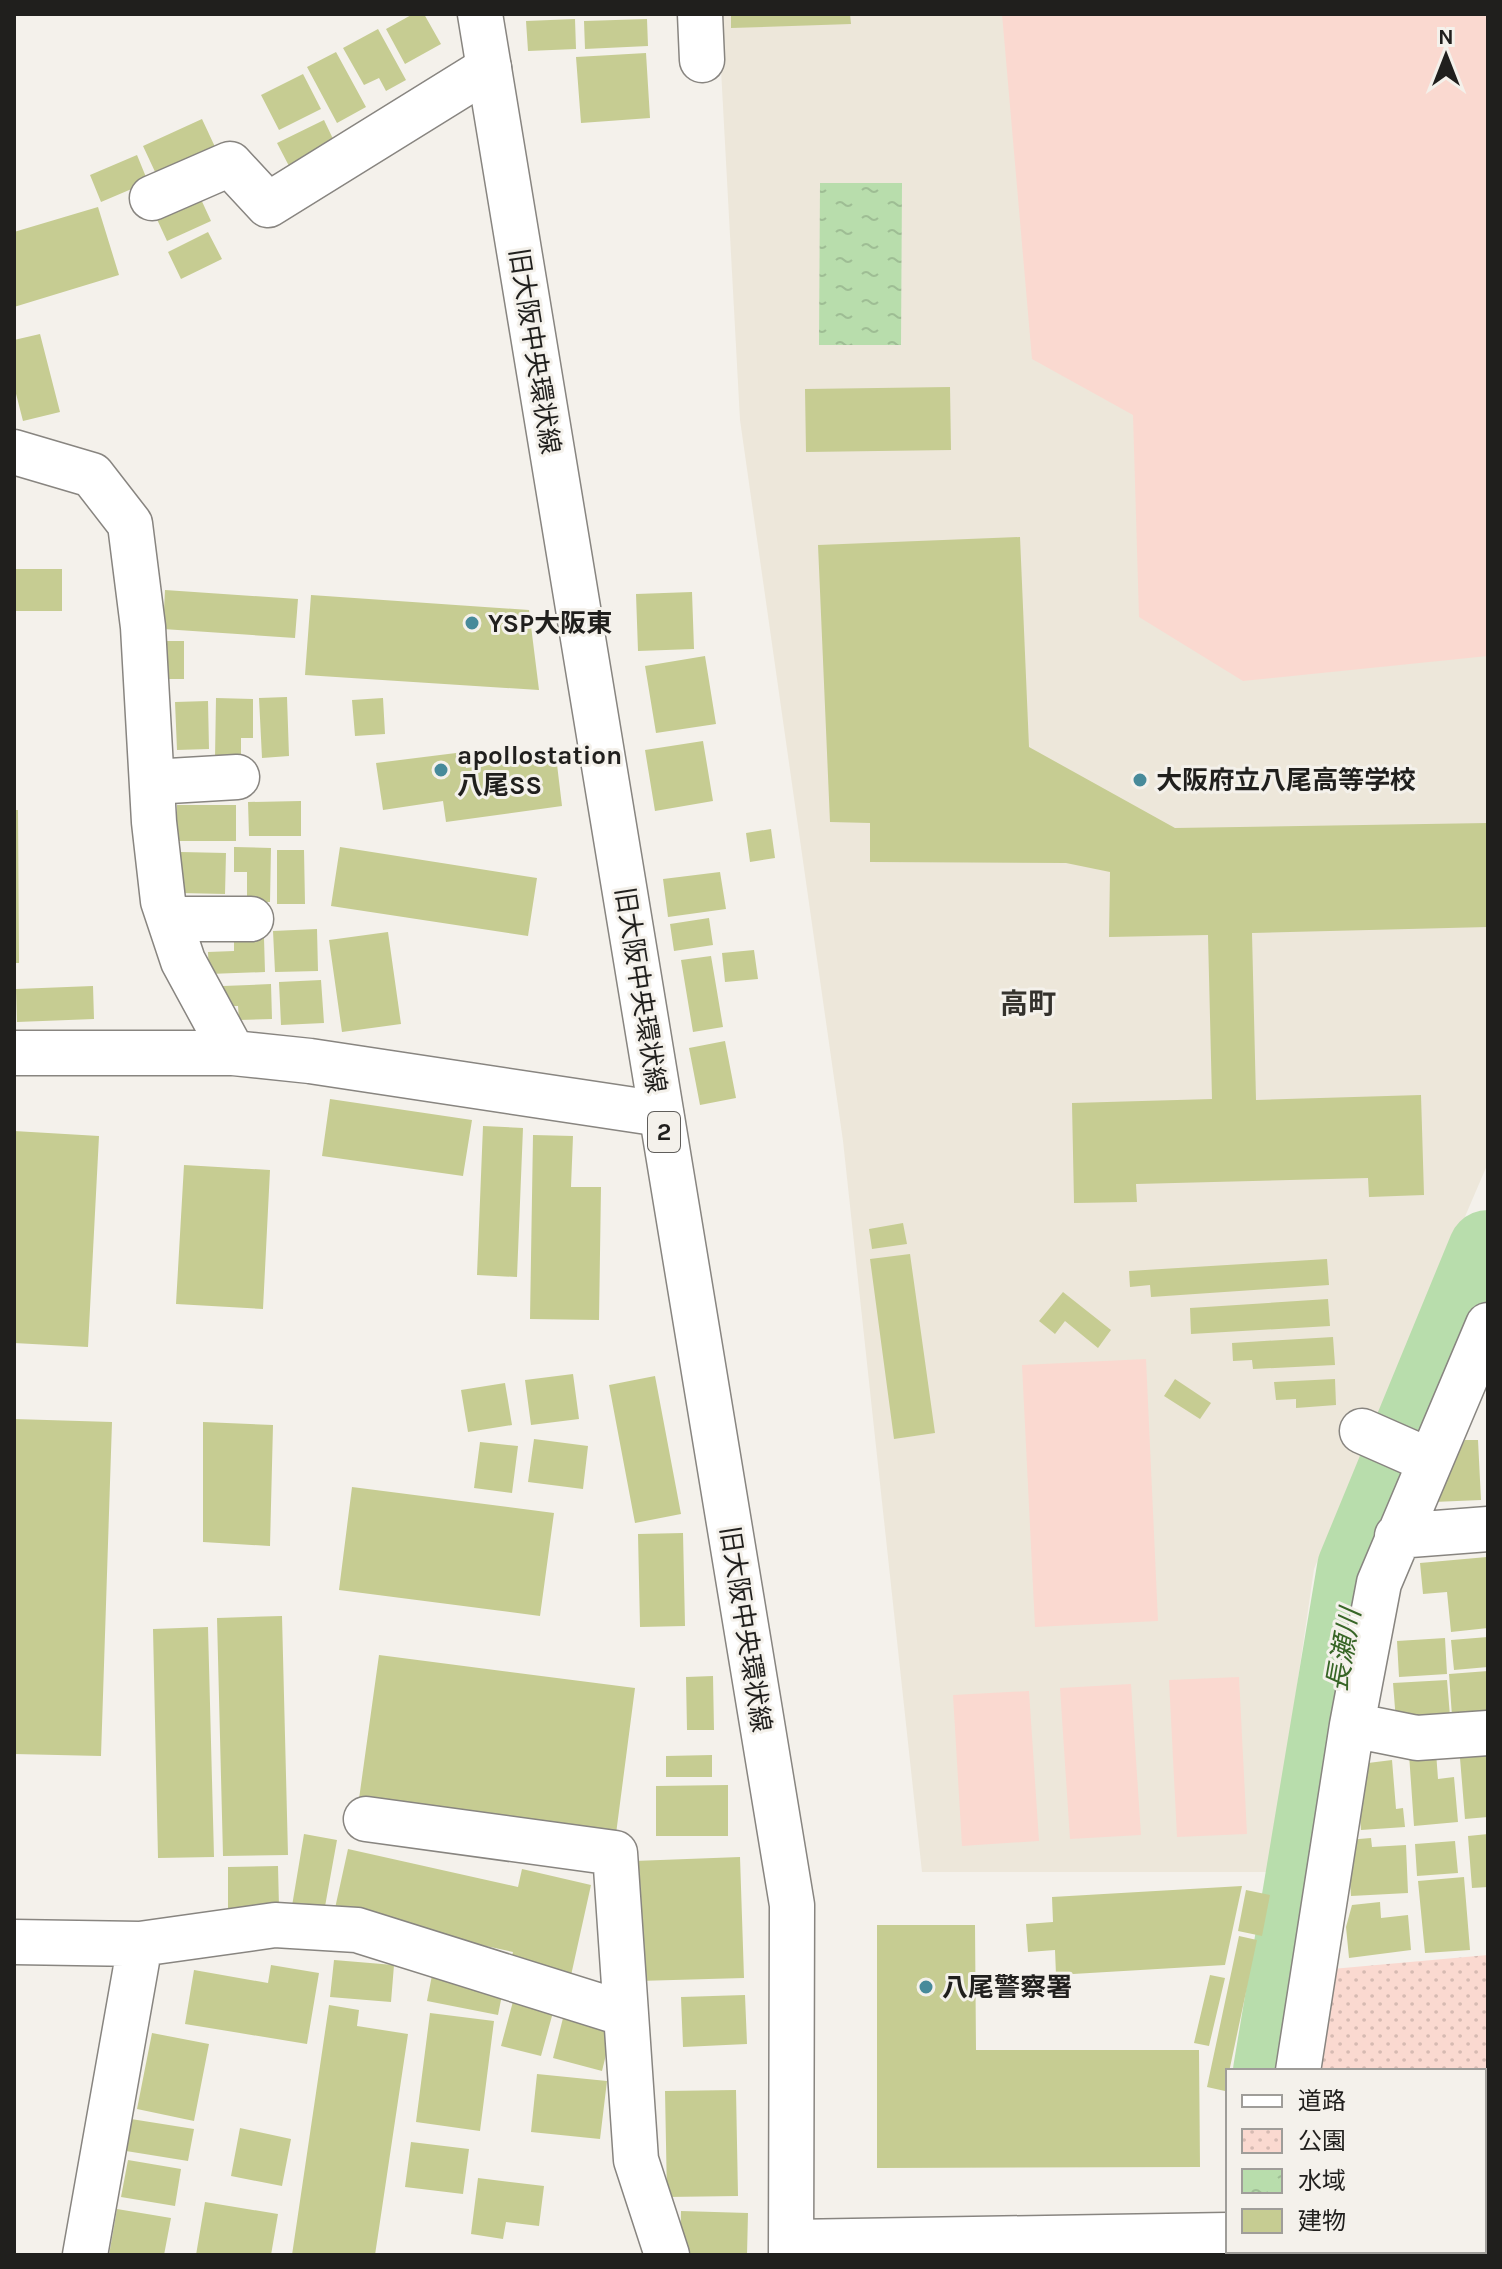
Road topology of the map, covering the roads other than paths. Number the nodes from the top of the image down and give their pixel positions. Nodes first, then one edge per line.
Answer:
1 (480, 14) edge
2 (700, 14) edge
3 (702, 60) dead end
4 (489, 68) junction
5 (152, 198) dead end
6 (14, 452) edge
7 (237, 777) dead end
8 (152, 782) junction
9 (169, 919) junction
10 (251, 919) dead end
11 (14, 1053) edge
12 (233, 1053) junction
13 (661, 1114) junction
14 (1488, 1325) edge
15 (1488, 1529) edge
16 (1397, 1536) junction
17 (1352, 1725) junction
18 (1488, 1733) edge
19 (366, 1819) dead end
20 (14, 1942) edge
21 (140, 1944) junction
22 (625, 2014) junction
23 (1298, 2069) edge
24 (1219, 2236) edge
25 (791, 2248) edge
26 (85, 2255) edge
27 (667, 2255) edge

1 - 4 street, 旧大阪中央環状線 / 2
2 - 3 street
4 - 5 street
4 - 13 street, 旧大阪中央環状線 / 2
6 - 8 street
7 - 8 street
8 - 9 street
9 - 10 street
9 - 12 street
11 - 12 street
12 - 13 street
13 - 25 street, 旧大阪中央環状線 / 2
14 - 16 street
15 - 16 street
16 - 17 street
17 - 18 street
17 - 23 street
19 - 22 street
20 - 21 street
21 - 22 street
21 - 26 street
22 - 27 street
24 - 25 street

